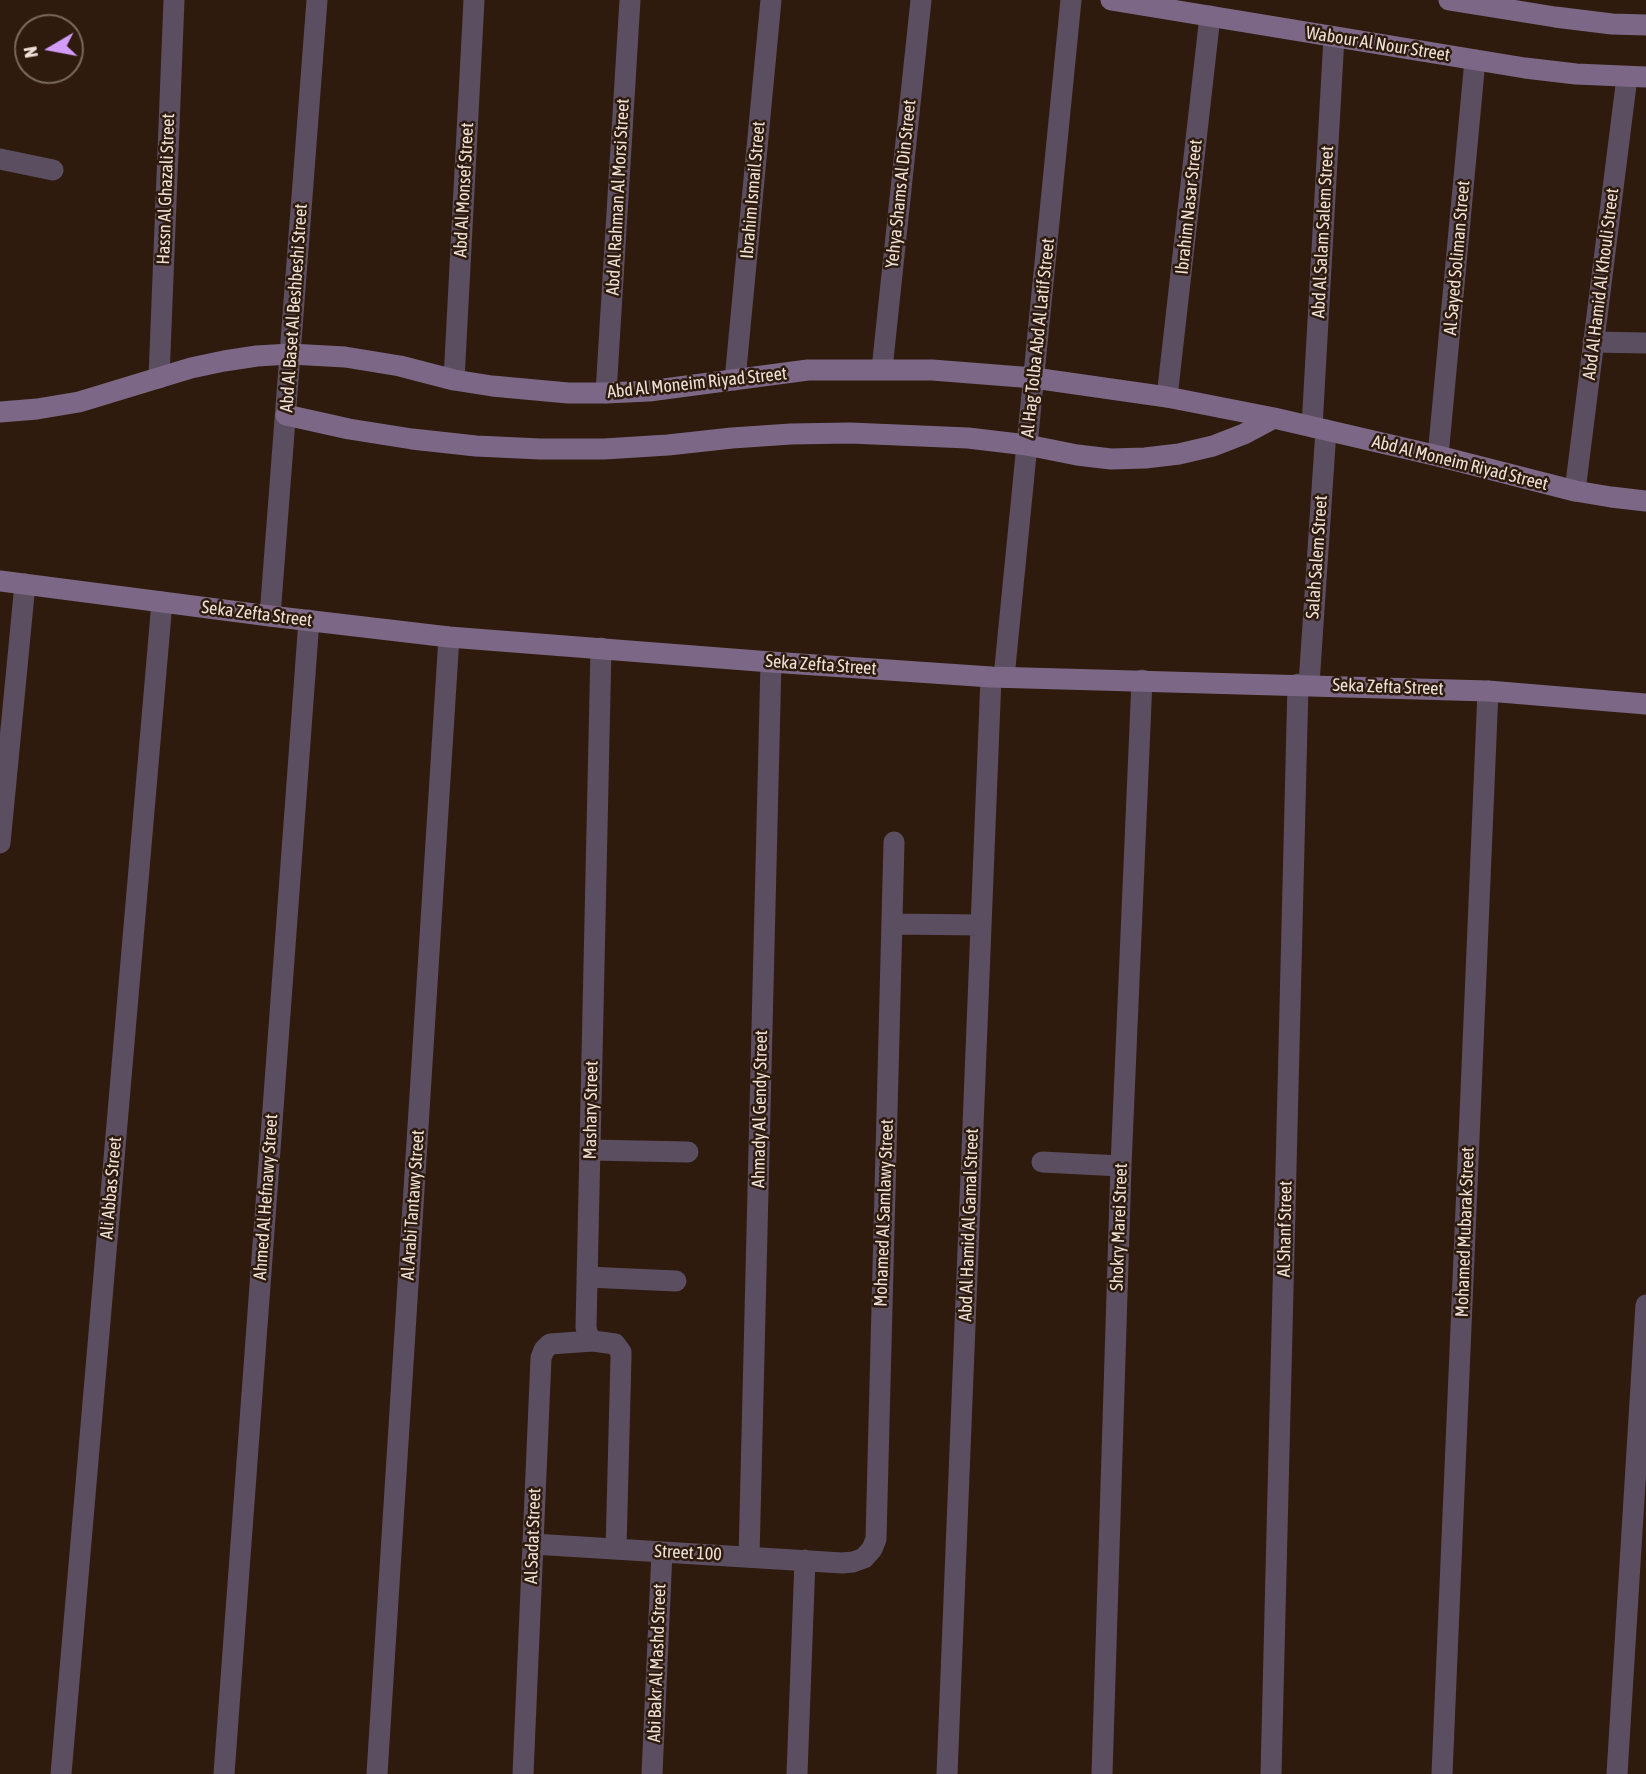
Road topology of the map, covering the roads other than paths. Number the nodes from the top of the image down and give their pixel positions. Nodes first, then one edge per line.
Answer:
1 (174, 0) edge
2 (317, 0) edge
3 (474, 0) edge
4 (630, 0) edge
5 (771, 0) edge
6 (921, 0) edge
7 (1071, 0) edge
8 (1111, 0) edge
9 (1449, 0) edge
10 (1210, 16) junction
11 (1646, 26) edge
12 (1334, 37) junction
13 (1475, 60) junction
14 (1636, 77) edge
15 (0, 159) edge
16 (53, 170) dead end
17 (1593, 342) junction
18 (1646, 343) edge
19 (290, 354) junction
20 (881, 369) junction
21 (159, 378) junction
22 (1034, 378) junction
23 (454, 380) junction
24 (735, 380) junction
25 (606, 393) junction
26 (1167, 397) junction
27 (0, 412) edge
28 (286, 415) junction
29 (1275, 418) junction
30 (1319, 429) junction
31 (1027, 445) junction
32 (1438, 456) junction
33 (1575, 491) junction
34 (1646, 501) edge
35 (0, 581) edge
36 (25, 584) junction
37 (162, 602) junction
38 (270, 616) junction
39 (309, 621) junction
40 (449, 636) junction
41 (601, 648) junction
42 (771, 662) junction
43 (998, 677) junction
44 (1142, 680) junction
45 (1303, 684) junction
46 (1488, 691) junction
47 (1646, 704) edge
48 (894, 842) dead end
49 (0, 843) edge
50 (892, 924) junction
51 (981, 925) junction
52 (590, 1150) junction
53 (688, 1152) dead end
54 (1042, 1162) dead end
55 (1121, 1166) junction
56 (587, 1276) junction
57 (676, 1281) dead end
58 (1646, 1306) edge
59 (593, 1341) junction
60 (533, 1544) junction
61 (616, 1549) junction
62 (662, 1552) junction
63 (749, 1557) junction
64 (805, 1560) junction
65 (842, 1563) joint
66 (61, 1774) edge
67 (224, 1774) edge
68 (377, 1774) edge
69 (523, 1774) edge
70 (652, 1774) edge
71 (797, 1774) edge
72 (947, 1774) edge
73 (1102, 1774) edge
74 (1271, 1774) edge
75 (1442, 1774) edge
76 (1617, 1774) edge

1 - 21 street, Hassn Al Ghazali Street
2 - 19 street, Abd Al Baset Al Beshbeshi Street
3 - 23 street, Abd Al Monsef Street
4 - 25 street, Abd Al Rahman Al Morsi Street
5 - 24 street, Ibrahim Ismail Street
6 - 20 street, Yehya Shams Al Din Street
7 - 22 street, Al Hag Tolba Abd Al Latif Street
8 - 10 street, Wabour Al Nour Street
9 - 11 street
10 - 12 street, Wabour Al Nour Street
10 - 26 street, Ibrahim Nasar Street
12 - 13 street, Wabour Al Nour Street
12 - 30 street, Abd Al Salam Salem Street
13 - 14 street, Wabour Al Nour Street
13 - 32 street, Al Sayed Soliman Street
14 - 17 street, Abd Al Hamid Al Khouli Street
15 - 16 street
17 - 18 street
17 - 33 street, Abd Al Hamid Al Khouli Street
19 - 21 street, Abd Al Moneim Riyad Street
19 - 23 street, Abd Al Moneim Riyad Street
19 - 28 street, Abd Al Baset Al Beshbeshi Street
20 - 22 street, Abd Al Moneim Riyad Street
20 - 24 street, Abd Al Moneim Riyad Street
21 - 27 street, Abd Al Moneim Riyad Street
22 - 26 street, Abd Al Moneim Riyad Street
22 - 31 street, Al Hag Tolba Abd Al Latif Street
23 - 25 street, Abd Al Moneim Riyad Street
24 - 25 street, Abd Al Moneim Riyad Street
26 - 29 street, Abd Al Moneim Riyad Street
28 - 31 street
28 - 38 street, Abd Al Baset Al Beshbeshi Street
29 - 30 street, Abd Al Moneim Riyad Street
29 - 31 street
30 - 32 street, Abd Al Moneim Riyad Street
30 - 45 street, Salah Salem Street
31 - 43 street, Al Hag Tolba Abd Al Latif Street
32 - 33 street, Abd Al Moneim Riyad Street
33 - 34 street, Abd Al Moneim Riyad Street
35 - 36 street, Seka Zefta Street
36 - 37 street, Seka Zefta Street
36 - 49 street
37 - 38 street, Seka Zefta Street
37 - 66 street, Ali Abbas Street
38 - 39 street, Seka Zefta Street
39 - 40 street, Seka Zefta Street
39 - 67 street, Ahmed Al Hefnawy Street
40 - 41 street, Seka Zefta Street
40 - 68 street, Al Arabi Tantawy Street
41 - 42 street, Seka Zefta Street
41 - 52 street, Mashary Street
42 - 43 street, Seka Zefta Street
42 - 63 street, Ahmady Al Gendy Street
43 - 44 street, Seka Zefta Street
43 - 51 street, Abd Al Hamid Al Gamal Street
44 - 45 street, Seka Zefta Street
44 - 55 street, Shokry Marei Street
45 - 46 street, Seka Zefta Street
45 - 74 street, Al Shanf Street
46 - 47 street, Seka Zefta Street
46 - 75 street, Mohamed Mubarak Street
48 - 50 street, Mohamed Al Samlawy Street
50 - 51 street
50 - 65 street, Mohamed Al Samlawy Street
51 - 72 street, Abd Al Hamid Al Gamal Street
52 - 53 street
52 - 56 street, Mashary Street
54 - 55 street
55 - 73 street, Shokry Marei Street
56 - 57 street
56 - 59 street, Mashary Street
58 - 76 street
59 - 60 street, Al Sadat Street
59 - 61 street
60 - 61 street, Street 100
60 - 69 street, Al Sadat Street
61 - 62 street, Street 100
62 - 63 street, Street 100
62 - 70 street, Abi Bakr Al Mashd Street
63 - 64 street, Street 100
64 - 65 street, Street 100
64 - 71 street

